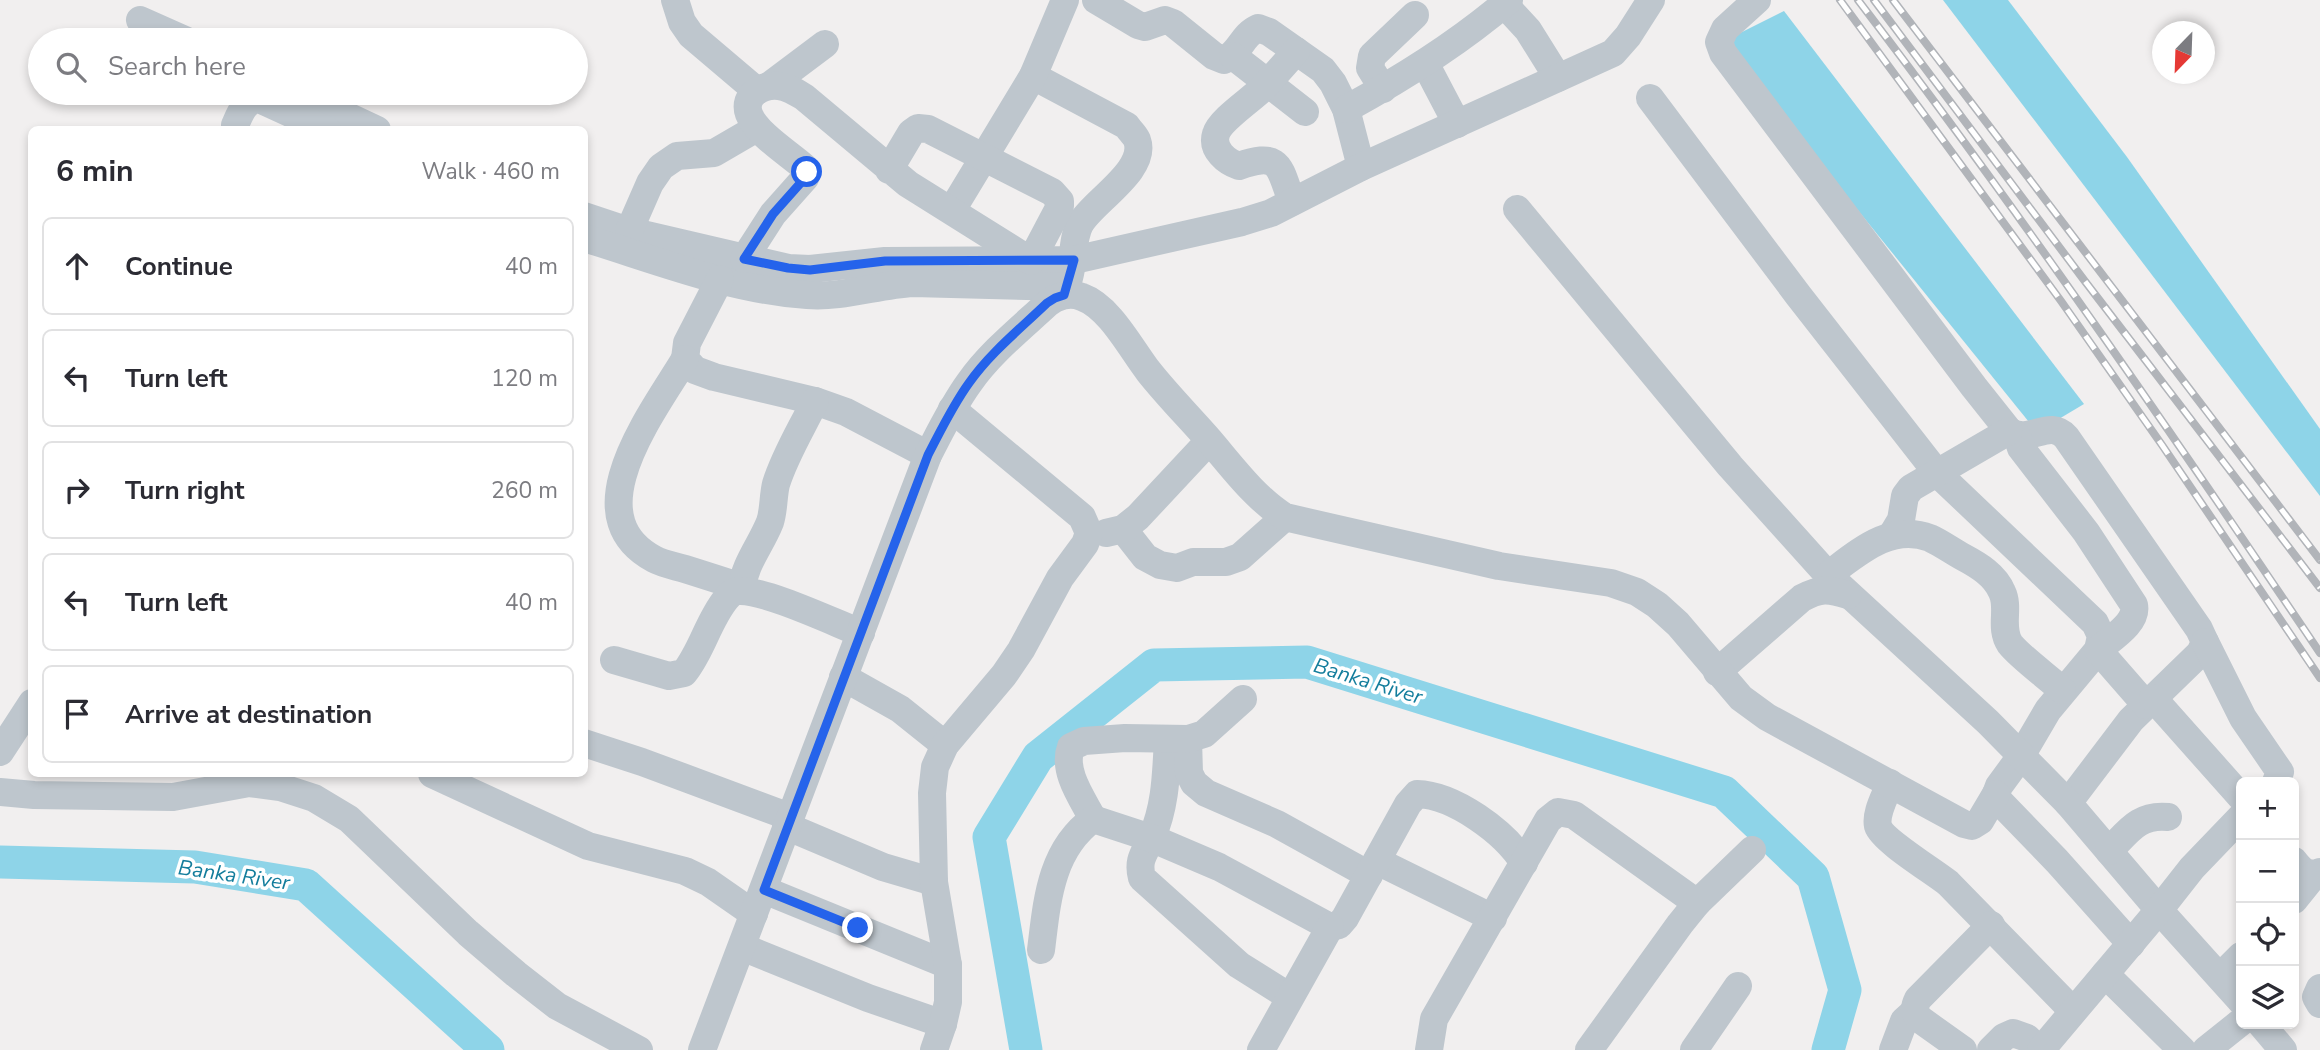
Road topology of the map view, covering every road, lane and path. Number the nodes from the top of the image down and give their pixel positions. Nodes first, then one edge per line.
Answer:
1 (675, 0) edge
2 (1066, 0) edge
3 (1096, 0) edge
4 (1651, 0) edge
5 (1757, 0) edge
6 (1506, 2) edge
7 (1130, 9) edge
8 (1415, 15) dead end
9 (140, 20) dead end
10 (158, 28) edge
11 (825, 44) dead end
12 (1296, 51) junction
13 (1233, 56) junction
14 (1425, 63) junction
15 (1033, 76) junction
16 (1558, 78) junction
17 (1267, 83) junction
18 (763, 89) junction
19 (1383, 89) junction
20 (1650, 98) dead end
21 (245, 105) edge
22 (272, 105) edge
23 (324, 105) edge
24 (1346, 109) junction
25 (1305, 112) dead end
26 (1457, 124) junction
27 (234, 125) dead end
28 (318, 126) edge
29 (368, 126) edge
30 (757, 128) junction
31 (984, 157) junction
32 (1361, 167) junction
33 (889, 170) junction
34 (1292, 202) junction
35 (1517, 209) dead end
36 (953, 210) junction
37 (588, 217) edge
38 (629, 231) junction
39 (588, 239) edge
40 (744, 259) junction
41 (1031, 261) junction
42 (720, 279) junction
43 (1068, 281) junction
44 (685, 359) junction
45 (815, 401) junction
46 (953, 409) junction
47 (2013, 433) junction
48 (1209, 441) junction
49 (928, 455) junction
50 (1937, 473) junction
51 (1285, 517) junction
52 (1122, 529) junction
53 (1089, 533) junction
54 (1892, 535) junction
55 (1828, 575) junction
56 (741, 589) junction
57 (1848, 595) junction
58 (860, 633) junction
59 (2205, 642) junction
60 (2098, 650) junction
61 (614, 660) dead end
62 (1717, 672) junction
63 (843, 677) junction
64 (2062, 690) junction
65 (1243, 699) dead end
66 (2149, 701) junction
67 (28, 709) edge
68 (1178, 739) junction
69 (588, 744) edge
70 (945, 745) junction
71 (0, 752) edge
72 (2021, 756) junction
73 (438, 777) edge
74 (2278, 777) edge
75 (251, 778) edge
76 (1890, 783) junction
77 (0, 792) edge
78 (2236, 792) edge
79 (1996, 794) junction
80 (2068, 803) junction
81 (2168, 817) dead end
82 (1093, 819) junction
83 (788, 822) junction
84 (2236, 822) edge
85 (1152, 838) junction
86 (2100, 840) junction
87 (1752, 850) dead end
88 (2057, 860) junction
89 (1524, 863) junction
90 (1373, 868) junction
91 (2309, 869) edge
92 (934, 882) junction
93 (2299, 890) edge
94 (759, 902) junction
95 (1697, 903) junction
96 (2159, 910) junction
97 (1493, 918) junction
98 (1991, 925) junction
99 (1330, 928) junction
100 (2131, 944) junction
101 (742, 947) junction
102 (1041, 950) dead end
103 (2236, 961) edge
104 (948, 965) junction
105 (2105, 974) junction
106 (2221, 976) junction
107 (1738, 986) dead end
108 (2320, 988) edge
109 (2236, 995) edge
110 (1290, 997) junction
111 (2320, 1004) edge
112 (2073, 1011) junction
113 (1914, 1012) junction
114 (2236, 1026) edge
115 (2265, 1029) edge
116 (939, 1037) edge
117 (639, 1050) edge
118 (702, 1050) edge
119 (1261, 1050) edge
120 (1429, 1050) edge
121 (1589, 1050) edge
122 (1694, 1050) edge
123 (1893, 1050) edge
124 (1963, 1050) edge
125 (1991, 1050) edge
126 (2040, 1050) edge
127 (2182, 1050) edge
128 (2206, 1050) edge
129 (2283, 1050) edge

1 - 18 street
2 - 15 street
3 - 7 street
4 - 16 street
5 - 47 street
6 - 14 street
6 - 16 street
7 - 13 street
8 - 19 street
9 - 10 street
11 - 18 street
12 - 13 street
12 - 17 street
12 - 24 street
13 - 17 street
14 - 19 street
14 - 26 street
15 - 31 street
15 - 43 street
16 - 26 street
17 - 25 street
17 - 34 street
18 - 30 street
18 - 33 street
19 - 24 street
20 - 50 street
21 - 27 street
22 - 28 street
23 - 29 street
24 - 32 street
26 - 32 street
30 - 38 street
30 - 40 street
31 - 33 street
31 - 36 street
31 - 41 street
32 - 34 street
33 - 36 street
34 - 43 street
35 - 55 street
36 - 41 street
37 - 38 street
38 - 40 street
39 - 42 street
40 - 41 street
41 - 43 street
42 - 43 street
42 - 44 street
43 - 46 street
43 - 48 street
44 - 45 street
44 - 56 street
45 - 49 street
45 - 56 street
46 - 49 street
46 - 53 street
47 - 50 street
47 - 59 street
47 - 60 street
48 - 51 street
48 - 52 street
49 - 58 street
50 - 54 street
50 - 60 street
51 - 52 street
51 - 62 street
52 - 53 street
53 - 70 street
54 - 55 street
54 - 64 street
55 - 57 street
56 - 58 street
56 - 61 street
57 - 62 street
57 - 72 street
58 - 63 street
59 - 66 street
59 - 74 street
60 - 64 street
60 - 66 street
62 - 76 street
63 - 70 street
63 - 83 street
64 - 72 street
65 - 68 street
66 - 78 street
66 - 80 street
67 - 71 street
68 - 82 street
68 - 85 street
68 - 90 street
69 - 83 street
70 - 92 street
72 - 79 street
72 - 80 street
73 - 94 street
75 - 77 street
75 - 117 street
76 - 79 street
76 - 98 street
79 - 88 street
80 - 86 street
81 - 86 street
82 - 85 street
82 - 102 street
83 - 92 street
83 - 94 street
84 - 96 street
85 - 99 street
85 - 110 street
86 - 88 street
86 - 96 street
87 - 95 street
88 - 100 street
89 - 90 street
89 - 95 street
89 - 97 street
90 - 97 street
90 - 99 street
91 - 93 street
92 - 104 street
94 - 101 street
94 - 104 street
95 - 121 street
96 - 100 street
96 - 106 street
97 - 120 street
98 - 112 street
98 - 113 street
99 - 110 street
100 - 105 street
101 - 116 street
101 - 118 street
103 - 106 street
104 - 116 street
105 - 112 street
105 - 127 street
106 - 109 street
107 - 122 street
108 - 111 street
110 - 119 street
112 - 126 street
113 - 123 street
113 - 124 street
114 - 128 street
115 - 129 street
125 - 126 street

